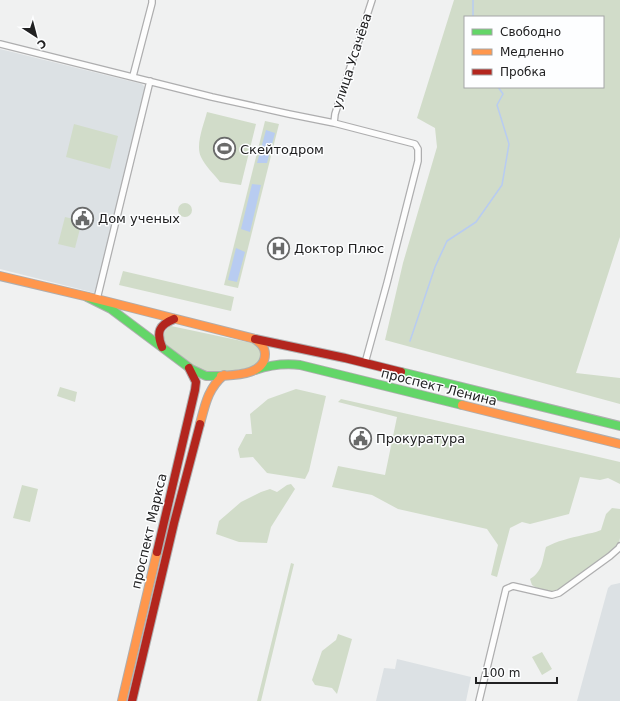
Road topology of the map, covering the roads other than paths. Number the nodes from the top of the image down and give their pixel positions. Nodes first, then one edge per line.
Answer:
1 (372, 0) edge
2 (152, 2) edge
3 (0, 44) edge
4 (133, 76) junction
5 (150, 81) junction
6 (334, 123) junction
7 (0, 276) edge
8 (87, 297) junction
9 (97, 299) junction
10 (174, 319) junction
11 (254, 339) junction
12 (164, 350) junction
13 (365, 363) junction
14 (189, 368) junction
15 (253, 371) junction
16 (224, 375) junction
17 (194, 397) junction
18 (206, 401) junction
19 (620, 426) edge
20 (620, 444) edge
21 (620, 546) edge
22 (122, 701) edge
23 (132, 701) edge
24 (479, 701) edge

1 - 6 street, улица Усачёва
2 - 4 street
3 - 4 street
4 - 5 street
5 - 6 street
5 - 9 street
6 - 13 street
7 - 8 main road
8 - 9 main road
8 - 12 main road
9 - 10 main road
10 - 11 main road, проспект Ленина
10 - 12 main road
11 - 13 main road, проспект Ленина
11 - 15 main road
12 - 14 main road, проспект Ленина
13 - 19 main road, проспект Ленина
14 - 16 main road, проспект Ленина
14 - 17 main road, проспект Маркса
15 - 16 main road, проспект Ленина
15 - 20 main road, проспект Ленина
16 - 18 main road, проспект Маркса
17 - 18 main road
17 - 22 main road, проспект Маркса
18 - 23 main road, проспект Маркса
21 - 24 street

